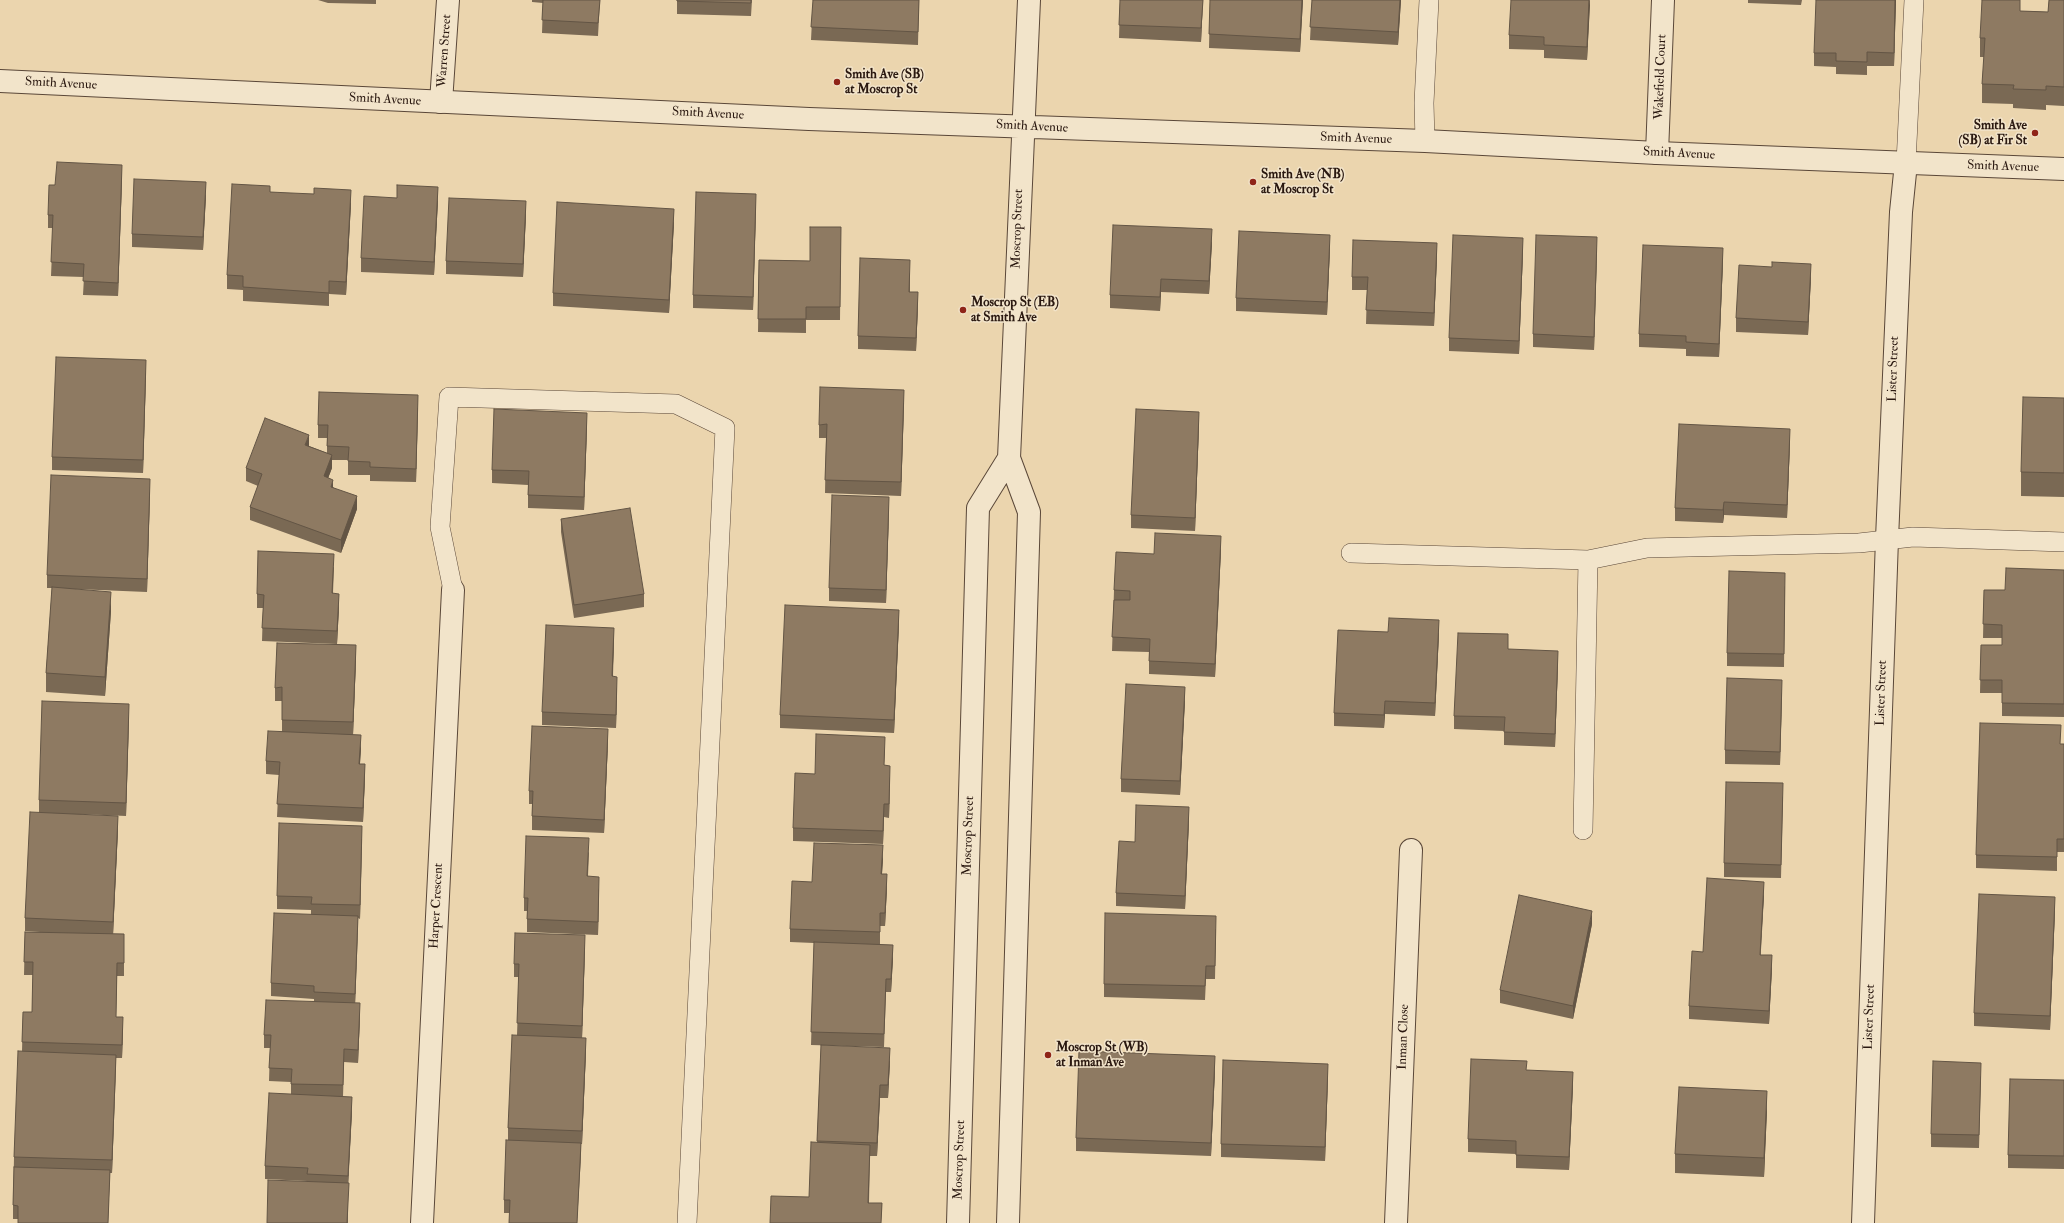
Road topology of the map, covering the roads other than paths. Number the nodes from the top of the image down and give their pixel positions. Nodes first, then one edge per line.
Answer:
1 (448, 0) edge
2 (1029, 0) edge
3 (1428, 0) edge
4 (1663, 0) edge
5 (1914, 0) edge
6 (0, 81) edge
7 (441, 102) junction
8 (1023, 127) junction
9 (1425, 141) junction
10 (1658, 153) junction
11 (1906, 163) junction
12 (2064, 169) edge
13 (1009, 458) junction
14 (1887, 539) junction
15 (2064, 542) edge
16 (1351, 552) dead end
17 (1588, 560) junction
18 (453, 590) joint
19 (1583, 830) dead end
20 (1411, 850) dead end
21 (422, 1223) edge
22 (687, 1223) edge
23 (958, 1223) edge
24 (1008, 1223) edge
25 (1396, 1223) edge
26 (1863, 1223) edge

1 - 7 street, Warren Street
2 - 8 street, Moscrop Street
3 - 9 lane
4 - 10 street, Wakefield Court
5 - 11 lane
6 - 7 street, Smith Avenue
7 - 8 street, Smith Avenue
8 - 9 street, Smith Avenue
8 - 13 street, Moscrop Street
9 - 10 street, Smith Avenue
10 - 11 street, Smith Avenue
11 - 12 street, Smith Avenue
11 - 14 street, Lister Street
13 - 23 street, Moscrop Street
13 - 24 street, Moscrop Street
14 - 15 lane
14 - 17 lane
14 - 26 street, Lister Street
16 - 17 lane
17 - 19 lane
18 - 21 street, Harper Crescent
18 - 22 lane
20 - 25 street, Inman Close

